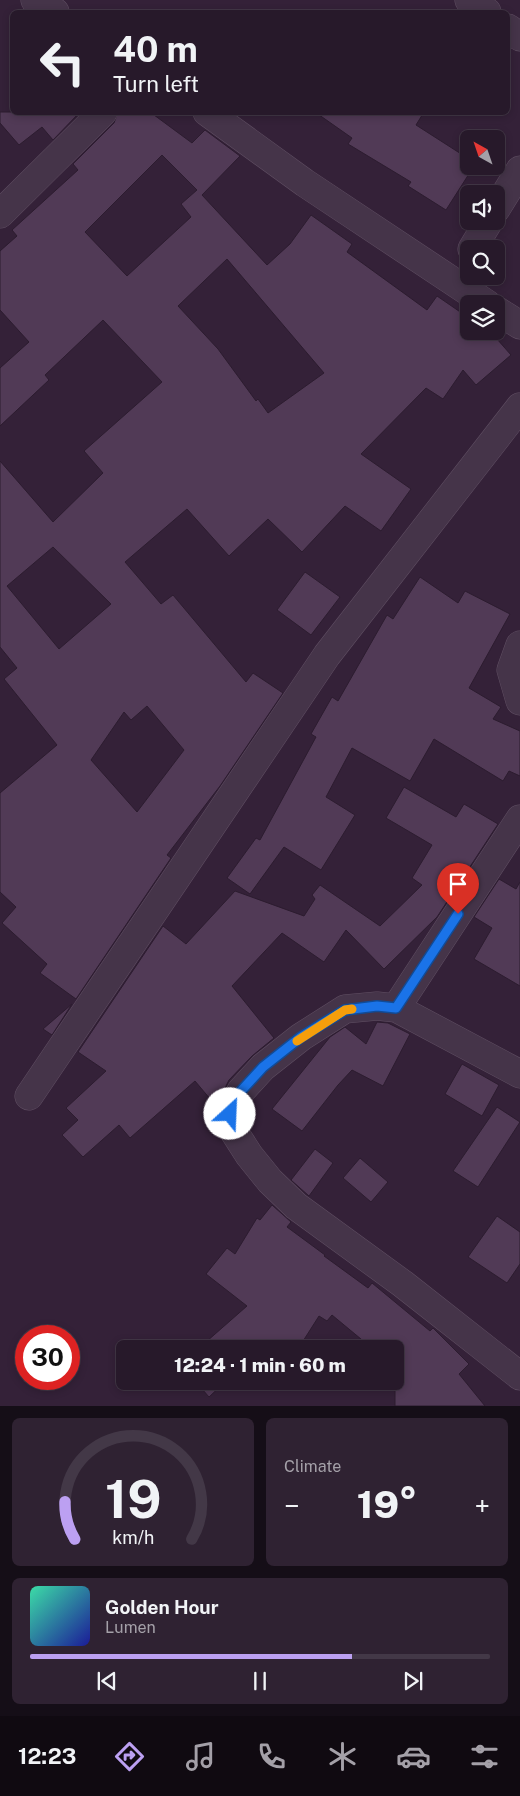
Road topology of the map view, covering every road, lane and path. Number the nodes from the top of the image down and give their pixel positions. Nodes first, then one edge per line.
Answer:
1 (35, 0) edge
2 (470, 0) edge
3 (52, 10) edge
4 (484, 10) edge
5 (100, 115) edge
6 (211, 115) edge
7 (520, 170) edge
8 (505, 194) edge
9 (0, 214) edge
10 (460, 270) edge
11 (453, 281) junction
12 (474, 295) edge
13 (505, 316) edge
14 (520, 325) edge
15 (520, 406) edge
16 (520, 645) edge
17 (520, 701) edge
18 (520, 819) edge
19 (396, 1008) junction
20 (520, 1074) edge
21 (29, 1096) dead end
22 (520, 1376) edge

1 - 3 street
2 - 4 street
5 - 9 street
6 - 11 street
7 - 8 street
10 - 11 street
11 - 12 street
13 - 14 street
15 - 21 street
16 - 17 street
18 - 19 street
19 - 20 street
19 - 22 street

